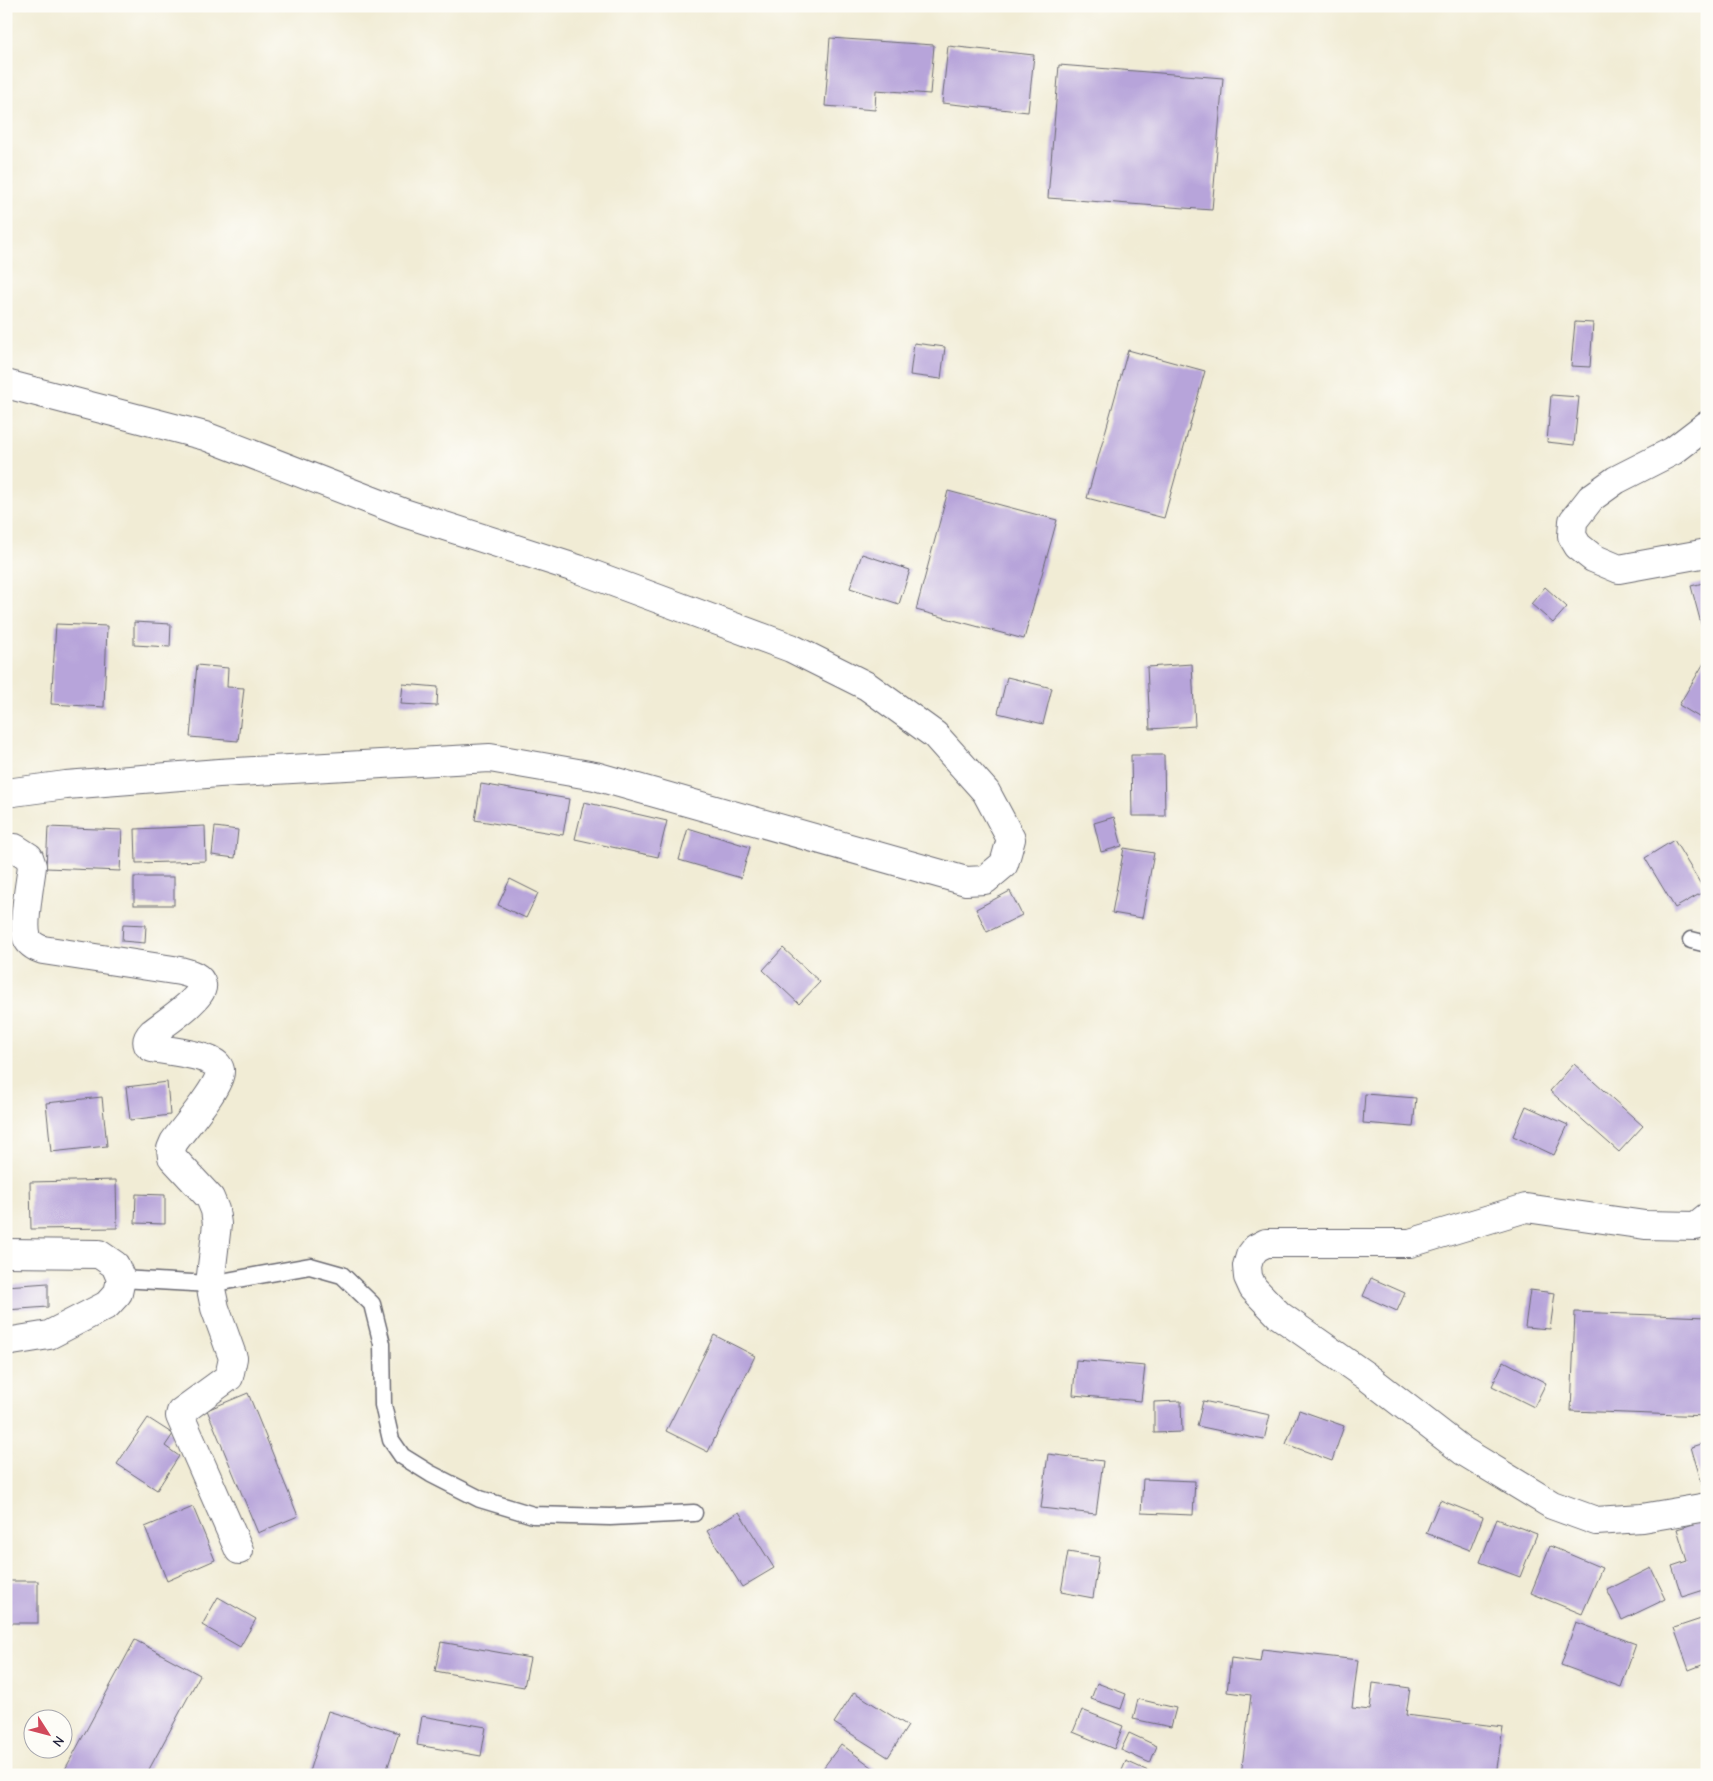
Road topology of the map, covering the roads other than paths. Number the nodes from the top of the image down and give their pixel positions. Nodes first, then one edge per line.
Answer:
1 (6, 384) edge
2 (1707, 425) edge
3 (1707, 554) edge
4 (6, 793) edge
5 (6, 848) edge
6 (1707, 1216) edge
7 (6, 1253) edge
8 (121, 1279) junction
9 (210, 1284) junction
10 (6, 1342) edge
11 (1707, 1507) edge
12 (694, 1513) dead end
13 (239, 1550) dead end

1 - 4 street
2 - 3 street
5 - 9 street
6 - 11 street
7 - 8 street
8 - 9 lane
8 - 10 street
9 - 12 lane
9 - 13 street

